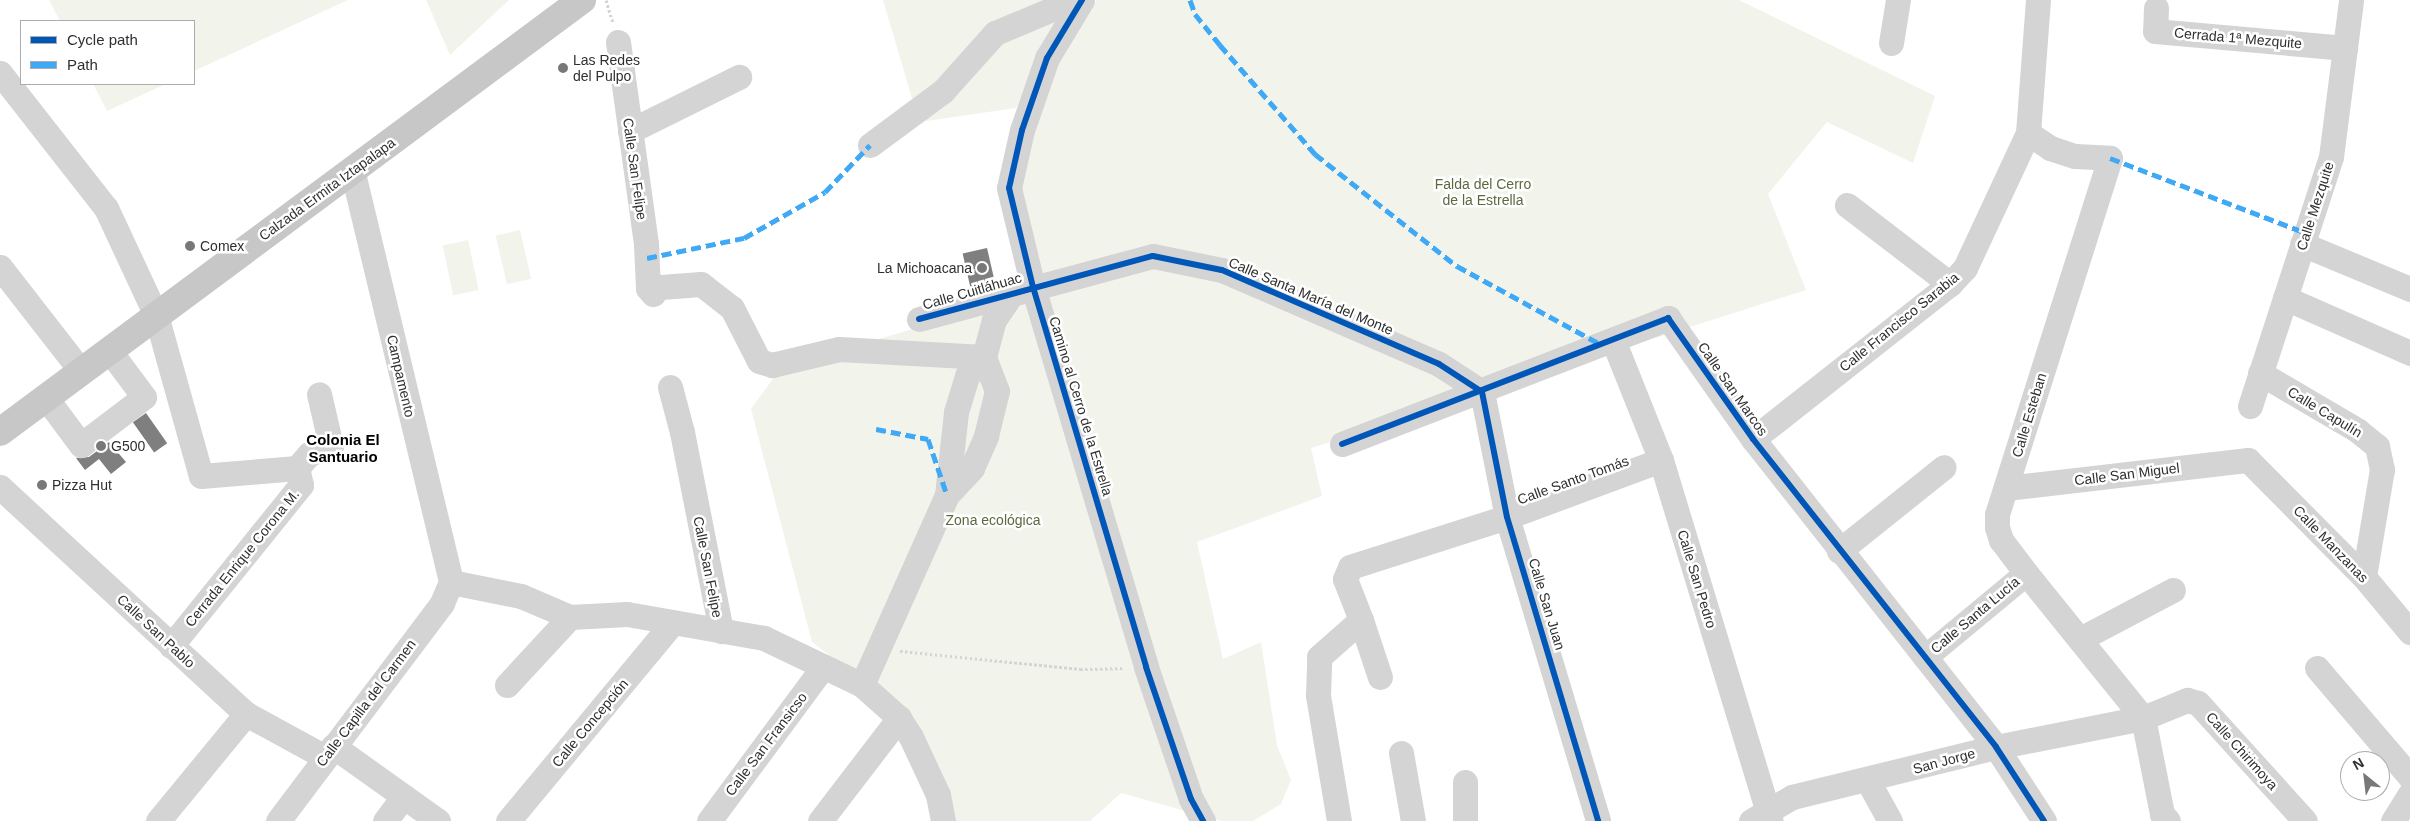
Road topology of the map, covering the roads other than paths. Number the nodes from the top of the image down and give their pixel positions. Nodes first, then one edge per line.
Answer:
1 (582, 0) edge
2 (1074, 0) edge
3 (1082, 0) edge
4 (1898, 0) edge
5 (2038, 0) edge
6 (2351, 0) edge
7 (2156, 8) dead end
8 (618, 42) dead end
9 (1891, 43) dead end
10 (2345, 48) junction
11 (0, 73) edge
12 (739, 77) dead end
13 (630, 131) junction
14 (2028, 133) junction
15 (870, 145) dead end
16 (352, 170) junction
17 (1847, 205) dead end
18 (2302, 244) junction
19 (0, 267) edge
20 (1950, 284) junction
21 (2410, 289) edge
22 (1023, 290) junction
23 (2285, 298) junction
24 (156, 314) junction
25 (919, 320) dead end
26 (1613, 340) junction
27 (109, 350) junction
28 (2410, 354) edge
29 (984, 357) junction
30 (81, 371) junction
31 (2260, 374) junction
32 (176, 387) junction
33 (670, 387) dead end
34 (1482, 392) junction
35 (319, 394) dead end
36 (144, 397) junction
37 (46, 398) junction
38 (2250, 406) dead end
39 (0, 432) edge
40 (1752, 439) junction
41 (1342, 444) dead end
42 (1661, 460) junction
43 (2248, 460) joint
44 (1944, 467) dead end
45 (297, 468) junction
46 (0, 487) edge
47 (2006, 488) junction
48 (947, 495) junction
49 (1507, 517) junction
50 (1839, 551) junction
51 (2026, 573) junction
52 (2364, 577) junction
53 (451, 582) junction
54 (2173, 590) dead end
55 (570, 617) junction
56 (1361, 620) junction
57 (671, 625) junction
58 (721, 631) junction
59 (2410, 632) edge
60 (2080, 639) junction
61 (171, 646) junction
62 (1925, 657) junction
63 (823, 667) junction
64 (2317, 668) dead end
65 (1380, 677) dead end
66 (507, 685) dead end
67 (862, 685) junction
68 (246, 714) junction
69 (899, 718) junction
70 (2143, 718) junction
71 (1996, 747) junction
72 (329, 752) junction
73 (1401, 753) dead end
74 (2410, 778) edge
75 (1868, 781) junction
76 (1465, 782) dead end
77 (2410, 794) edge
78 (404, 796) junction
79 (1763, 818) edge
80 (158, 821) edge
81 (278, 821) edge
82 (385, 821) edge
83 (438, 821) edge
84 (508, 821) edge
85 (709, 821) edge
86 (820, 821) edge
87 (943, 821) edge
88 (1203, 821) edge
89 (1339, 821) edge
90 (1413, 821) edge
91 (1466, 821) edge
92 (1598, 821) edge
93 (1890, 821) edge
94 (2044, 821) edge
95 (2168, 821) edge
96 (2305, 821) edge
97 (2393, 821) edge

1 - 16 main road, Calzada Ermita Iztapalapa
2 - 15 street
3 - 22 street, Camino al Cerro de la Estrella
4 - 9 street
5 - 14 street, Calle Francisco Sarabia
6 - 10 street, Calle Mezquite
7 - 10 street, Cerrada 1ª Mezquite
8 - 13 street, Calle San Felipe
10 - 18 street, Calle Mezquite
11 - 24 street, Cerrada Enrique Corona M.
12 - 13 street
13 - 29 street, Calle San Felipe
14 - 20 street, Calle Francisco Sarabia
14 - 47 street, Calle Esteban
16 - 24 main road, Calzada Ermita Iztapalapa
16 - 53 street, Campamento
17 - 20 street
18 - 21 street
18 - 23 street, Calle Mezquite
19 - 30 street
20 - 40 street, Calle Francisco Sarabia
22 - 25 street, Calle Cuitláhuac
22 - 29 street
22 - 34 street, Calle Santa María del Monte
22 - 88 street, Camino al Cerro de la Estrella
23 - 28 street
23 - 31 street, Calle Mezquite
24 - 27 main road, Calzada Ermita Iztapalapa
24 - 32 street, Cerrada Enrique Corona M.
26 - 34 street, Calle San Marcos
26 - 40 street, Calle San Marcos
26 - 42 street, Calle San Pedro
27 - 30 main road, Calzada Ermita Iztapalapa
27 - 36 street
29 - 48 street
29 - 48 street
30 - 37 main road, Calzada Ermita Iztapalapa
31 - 38 street, Calle Mezquite
31 - 52 street, Calle Capulín
32 - 36 street
32 - 45 street, Cerrada Enrique Corona M.
33 - 58 street, Calle San Felipe
34 - 41 street, Calle San Marcos
34 - 49 street, Calle San Juan
35 - 45 street, Cerrada Enrique Corona M.
36 - 37 street
37 - 39 main road, Calzada Ermita Iztapalapa
40 - 50 street, Calle San Marcos
42 - 49 street, Calle Santo Tomás
42 - 79 street, Calle San Pedro
43 - 47 street, Calle San Miguel
43 - 52 street, Calle Manzanas
44 - 50 street
45 - 61 street, Cerrada Enrique Corona M.
46 - 61 street, Calle San Pablo
47 - 51 street, Calle Esteban
48 - 67 street
49 - 56 street, Calle Santo Tomás
49 - 92 street, Calle San Juan
50 - 62 street, Calle San Marcos
51 - 60 street, Calle Esteban
51 - 62 street, Calle Santa Lucía
52 - 59 street, Calle Manzanas
53 - 55 street
53 - 72 street, Calle Capilla del Carmen
54 - 60 street
55 - 57 street
55 - 66 street
56 - 65 street
56 - 89 street
57 - 58 street
57 - 84 street, Calle Concepción
58 - 63 street
60 - 70 street, Calle Esteban
61 - 68 street, Calle San Pablo
62 - 71 street, Calle San Marcos
63 - 67 street
63 - 85 street, Calle San Fransicso
64 - 74 street
67 - 69 street
68 - 72 street, Calle San Pablo
68 - 80 street
69 - 86 street
69 - 87 street
70 - 71 street, San Jorge
70 - 95 street
70 - 96 street, Calle Chirimoya
71 - 75 street, San Jorge
71 - 94 street, Calle San Marcos
72 - 78 street, Calle San Pablo
72 - 81 street, Calle Capilla del Carmen
73 - 90 street
75 - 79 street, San Jorge
75 - 93 street
76 - 91 street
77 - 97 street
78 - 82 street
78 - 83 street, Calle San Pablo

